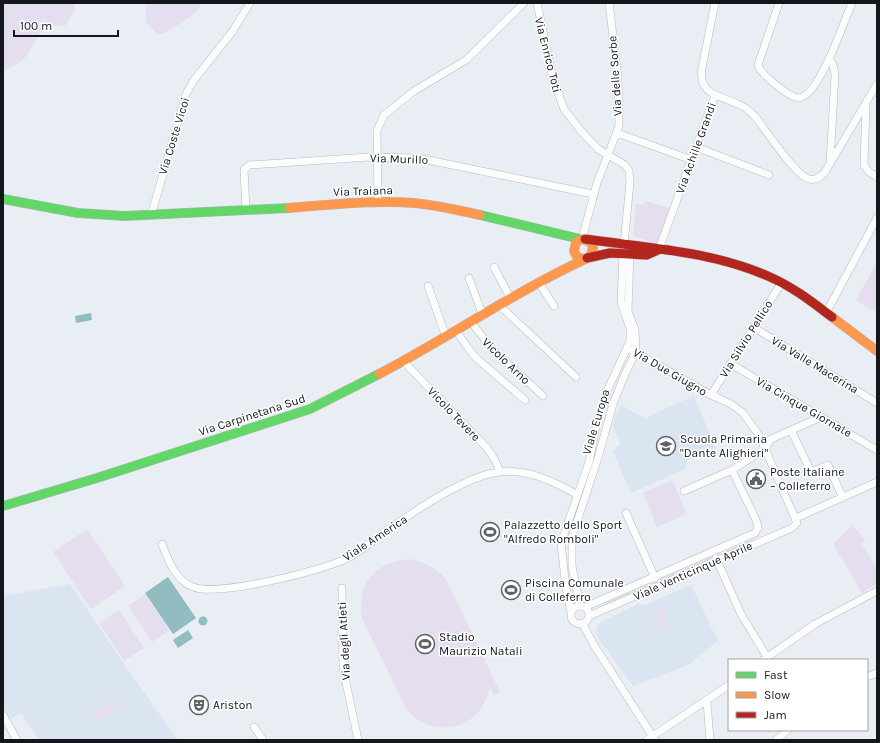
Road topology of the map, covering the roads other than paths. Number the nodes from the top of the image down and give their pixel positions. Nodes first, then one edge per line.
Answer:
1 (250, 3) edge
2 (524, 3) edge
3 (537, 3) edge
4 (608, 3) edge
5 (715, 3) edge
6 (779, 3) edge
7 (852, 3) edge
8 (829, 58) junction
9 (877, 84) edge
10 (715, 95) junction
11 (866, 104) junction
12 (617, 133) junction
13 (696, 147) junction
14 (608, 155) junction
15 (378, 157) junction
16 (692, 160) junction
17 (830, 165) junction
18 (770, 175) dead end
19 (877, 177) edge
20 (593, 194) junction
21 (3, 199) edge
22 (378, 202) junction
23 (246, 210) junction
24 (151, 216) junction
25 (877, 218) edge
26 (556, 233) junction
27 (582, 239) junction
28 (573, 249) junction
29 (627, 250) junction
30 (659, 250) junction
31 (586, 258) junction
32 (494, 267) dead end
33 (555, 273) junction
34 (469, 278) dead end
35 (782, 282) junction
36 (539, 283) junction
37 (428, 286) dead end
38 (511, 299) junction
39 (500, 306) junction
40 (554, 306) dead end
41 (826, 313) junction
42 (483, 316) junction
43 (472, 323) junction
44 (753, 327) junction
45 (456, 332) junction
46 (446, 337) junction
47 (628, 348) junction
48 (877, 351) edge
49 (636, 352) junction
50 (403, 361) junction
51 (730, 364) junction
52 (576, 377) dead end
53 (543, 396) dead end
54 (711, 396) junction
55 (525, 400) dead end
56 (877, 403) edge
57 (821, 417) junction
58 (791, 430) junction
59 (765, 449) junction
60 (877, 450) edge
61 (732, 470) junction
62 (500, 472) junction
63 (877, 482) edge
64 (684, 491) dead end
65 (576, 494) junction
66 (843, 498) junction
67 (3, 506) edge
68 (626, 513) dead end
69 (796, 521) junction
70 (162, 544) dead end
71 (714, 552) junction
72 (718, 561) junction
73 (654, 578) junction
74 (342, 588) dead end
75 (877, 591) edge
76 (583, 607) junction
77 (571, 612) junction
78 (589, 616) junction
79 (582, 623) junction
80 (765, 658) edge
81 (728, 687) edge
82 (707, 702) junction
83 (3, 715) edge
84 (254, 726) dead end
85 (787, 731) edge
86 (652, 739) edge
87 (17, 740) edge
88 (263, 740) edge
89 (358, 740) edge
90 (710, 740) edge
91 (776, 740) edge

1 - 24 street, Via Coste Vicoi
2 - 15 street
3 - 14 street, Via Enrico Toti
4 - 12 street, Via delle Sorbe
5 - 10 street, Via Achille Grandi
6 - 8 street
7 - 8 street
8 - 17 street
9 - 11 street
10 - 13 street, Via Achille Grandi
10 - 17 street
11 - 17 street
11 - 19 street
12 - 14 street, Via delle Sorbe
12 - 16 street
13 - 16 street, Via Achille Grandi
13 - 18 street
14 - 20 street, Via delle Sorbe
14 - 29 street, Via Enrico Toti
15 - 20 street, Via Murillo
15 - 22 street
15 - 23 street, Via Murillo
16 - 30 street, Via Achille Grandi
20 - 27 street, Via delle Sorbe
21 - 24 main road, Via Traiana
22 - 23 main road, Via Traiana
22 - 26 main road, Via Traiana
23 - 24 main road, Via Traiana
25 - 41 street
26 - 27 main road, Via Traiana
26 - 28 main road, Via Traiana
27 - 28 main road
27 - 29 main road, Via Traiana
27 - 31 main road
28 - 31 main road
28 - 33 main road, Via Carpinetana Sud
29 - 30 main road
29 - 31 main road, Via Carpinetana Sud
29 - 47 street, Viale Europa
29 - 49 street, Viale Europa
30 - 35 main road
31 - 33 main road, Via Carpinetana Sud
32 - 38 street
33 - 36 main road, Via Carpinetana Sud
34 - 42 street
35 - 41 main road
35 - 44 street, Via Silvio Pellico
36 - 38 main road, Via Carpinetana Sud
36 - 40 street
37 - 46 street
38 - 39 main road, Via Carpinetana Sud
39 - 42 main road, Via Carpinetana Sud
39 - 52 street
41 - 48 main road
42 - 43 main road, Via Carpinetana Sud
43 - 45 main road, Via Carpinetana Sud
43 - 53 street, Vicolo Arno
44 - 51 street, Via Silvio Pellico
44 - 56 street, Via Valle Macerina
45 - 46 main road, Via Carpinetana Sud
45 - 55 street
46 - 50 main road, Via Carpinetana Sud
47 - 49 street, Via Due Giugno
47 - 65 street, Viale Europa
49 - 54 street, Via Due Giugno
49 - 76 street, Viale Europa
50 - 62 street, Vicolo Tevere
50 - 67 main road, Via Carpinetana Sud
51 - 54 street, Via Silvio Pellico
51 - 57 street, Via Cinque Giornate
54 - 59 street, Via Due Giugno
57 - 58 street
57 - 60 street, Via Cinque Giornate
58 - 59 street
58 - 66 street
59 - 61 street
59 - 69 street, Via Due Giugno
61 - 64 street
61 - 71 street, Viale Venticinque Aprile
62 - 65 street, Viale America
62 - 70 street, Viale America
63 - 66 street, Viale Venticinque Aprile
65 - 77 street, Viale Europa
66 - 69 street, Viale Venticinque Aprile
68 - 73 street, Viale Venticinque Aprile
69 - 72 street, Viale Venticinque Aprile
71 - 72 street
71 - 73 street, Viale Venticinque Aprile
72 - 78 street, Viale Venticinque Aprile
72 - 80 street
73 - 76 street, Viale Venticinque Aprile
74 - 89 street, Via degli Atleti
75 - 80 street
76 - 77 street
76 - 78 street
77 - 79 street
78 - 79 street
79 - 86 street
81 - 82 street
82 - 86 street
82 - 90 street
83 - 87 street
84 - 88 street
85 - 91 street

